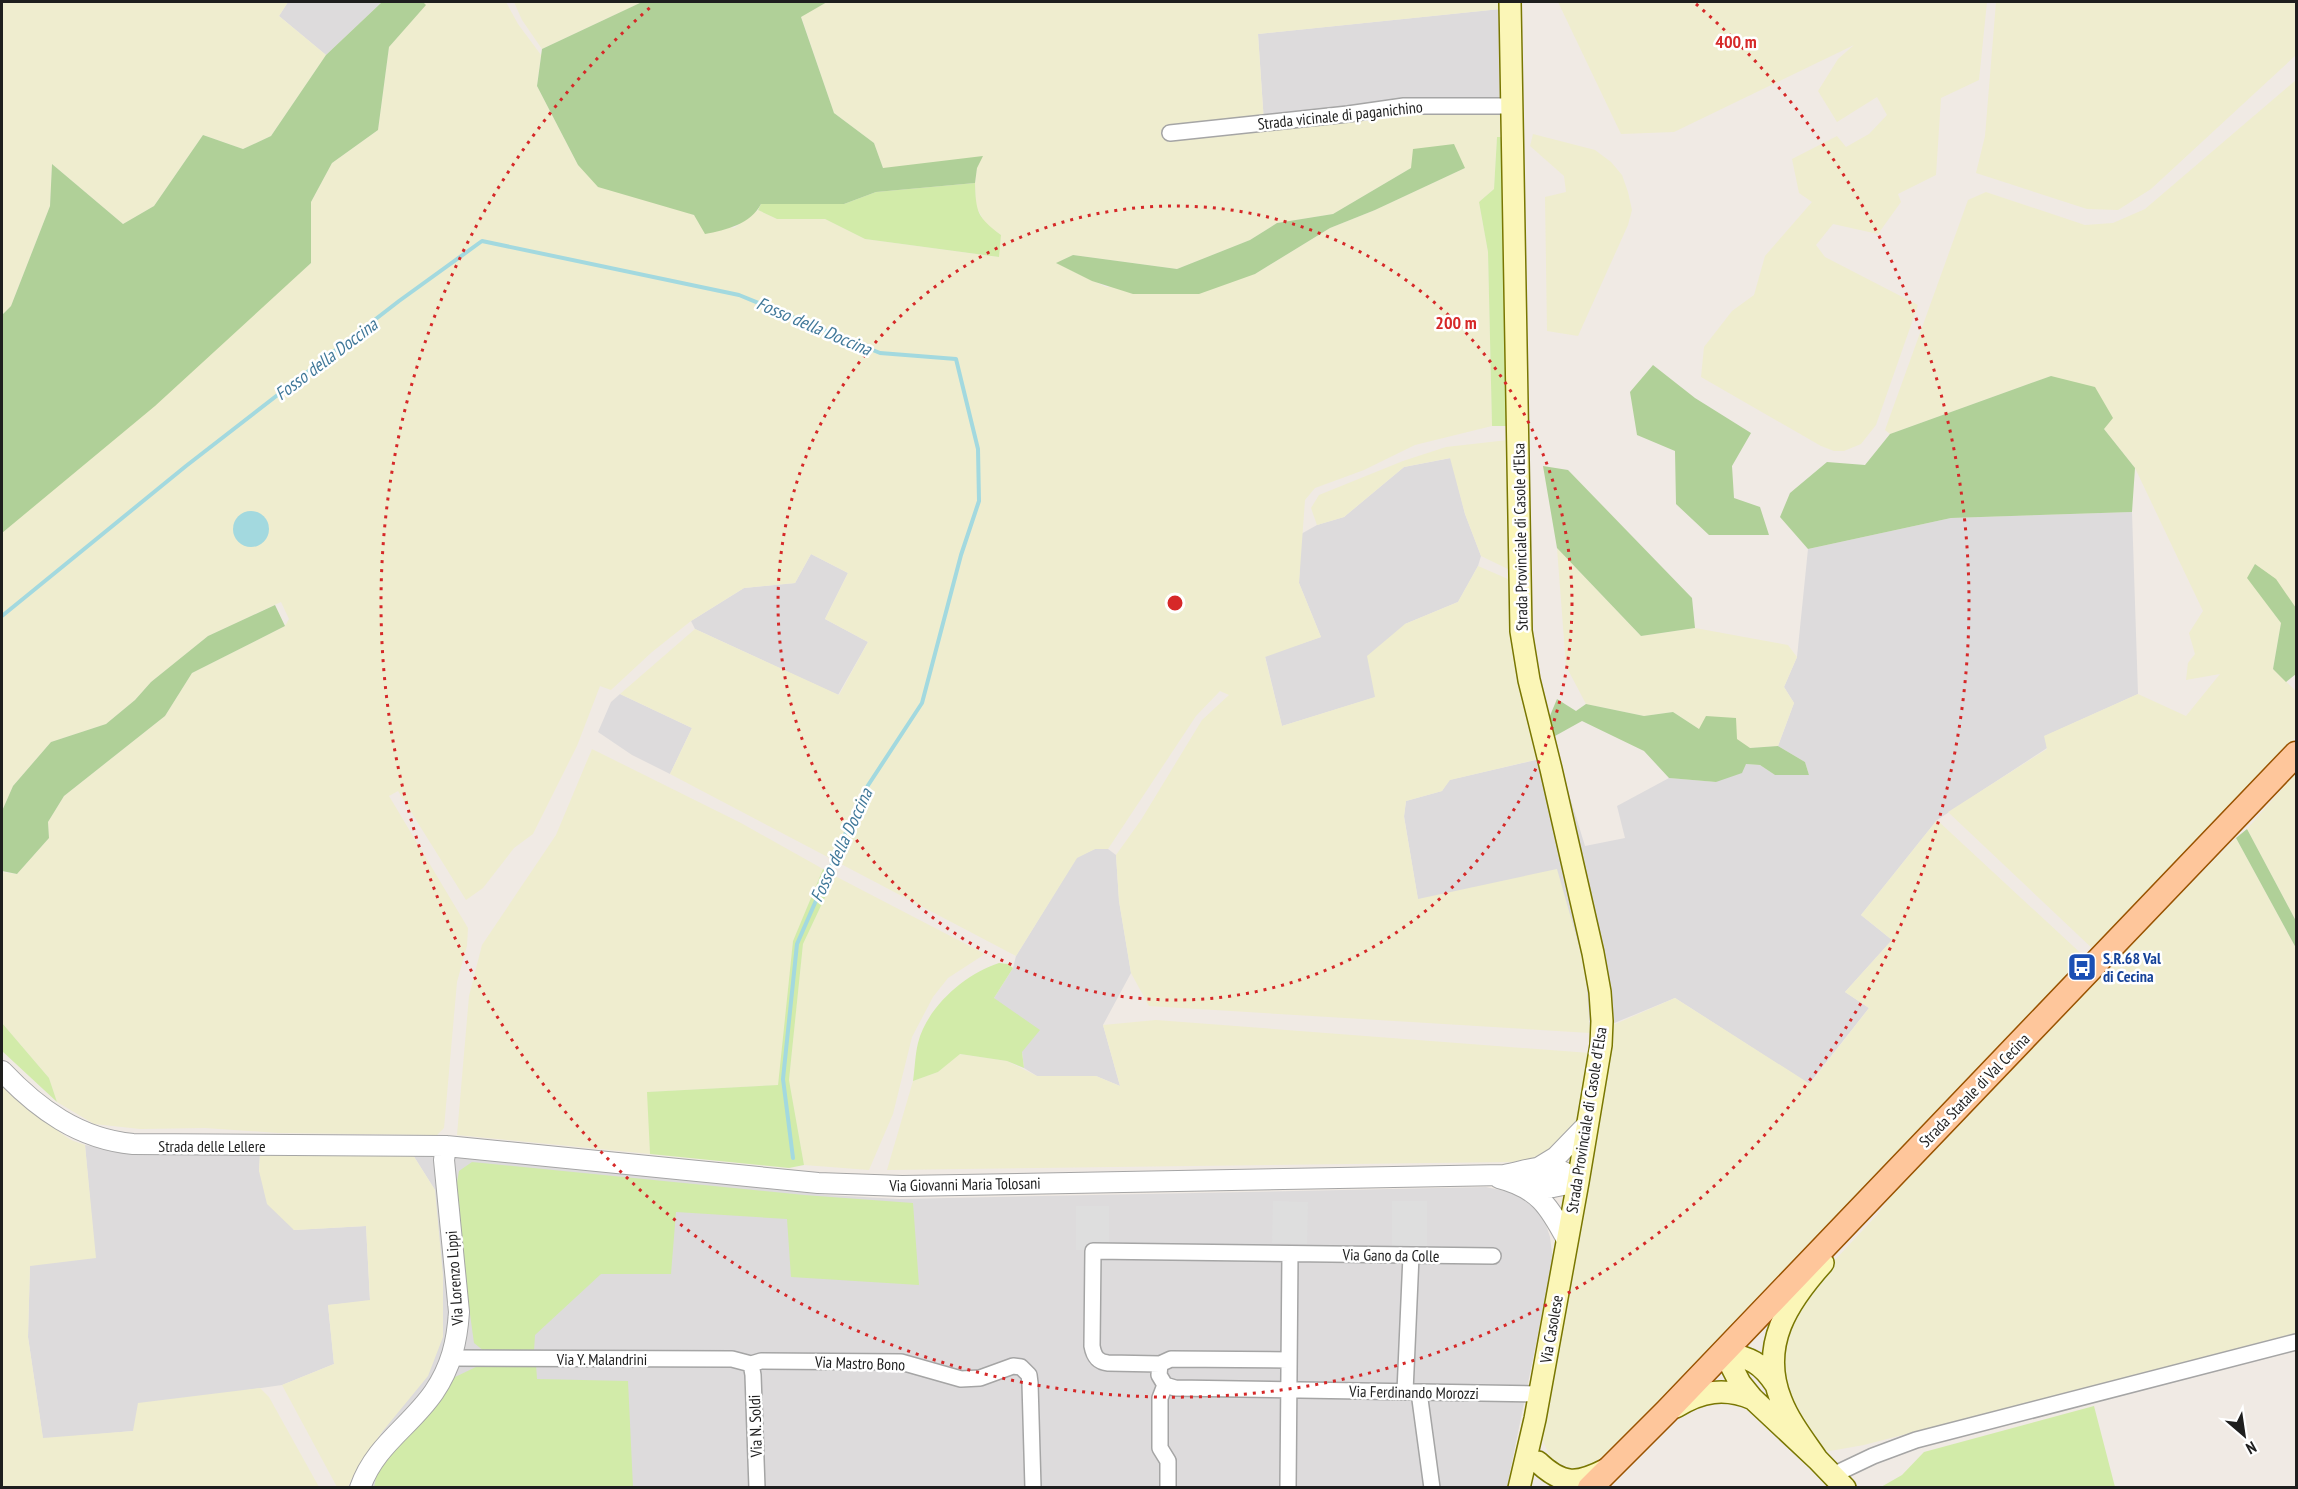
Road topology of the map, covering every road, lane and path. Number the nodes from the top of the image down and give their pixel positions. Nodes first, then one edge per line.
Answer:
1 (1510, 2) edge
2 (1511, 106) junction
3 (1170, 133) dead end
4 (2296, 754) edge
5 (2, 1071) edge
6 (1587, 1125) junction
7 (446, 1146) junction
8 (1902, 1165) junction
9 (1538, 1168) junction
10 (1485, 1175) junction
11 (1578, 1182) junction
12 (1527, 1188) junction
13 (1567, 1240) junction
14 (1290, 1254) junction
15 (1412, 1256) junction
16 (1493, 1256) dead end
17 (2296, 1342) edge
18 (1724, 1352) junction
19 (452, 1358) junction
20 (1289, 1360) junction
21 (750, 1364) junction
22 (1160, 1364) junction
23 (1165, 1385) junction
24 (1776, 1385) junction
25 (1289, 1390) junction
26 (1412, 1392) junction
27 (1540, 1394) junction
28 (1753, 1399) junction
29 (1535, 1419) junction
30 (1652, 1426) junction
31 (1817, 1459) junction
32 (1538, 1462) junction
33 (1613, 1466) junction
34 (1839, 1481) edge
35 (360, 1488) edge
36 (758, 1488) edge
37 (1033, 1488) edge
38 (1168, 1488) edge
39 (1288, 1488) edge
40 (1431, 1488) edge
41 (1519, 1488) edge
42 (1542, 1488) edge
43 (1590, 1488) edge

1 - 2 main road, Strada Provinciale di Casole d'Elsa
2 - 3 street, Strada vicinale di paganichino
2 - 6 main road, Strada Provinciale di Casole d'Elsa
4 - 8 main road, Strada Statale di Val Cecina
5 - 7 street, Strada delle Lellere
6 - 9 street, Via Giovanni Maria Tolosani
6 - 11 main road, Strada Provinciale di Casole d'Elsa
7 - 10 street, Via Giovanni Maria Tolosani
7 - 19 street, Via Lorenzo Lippi
8 - 18 main road, Strada Statale di Val Cecina
8 - 24 main road
9 - 10 street, Via Giovanni Maria Tolosani
9 - 11 street, Via Giovanni Maria Tolosani
10 - 12 street, Via Giovanni Maria Tolosani
11 - 12 street, Via Giovanni Maria Tolosani
11 - 13 main road, Strada Provinciale di Casole d'Elsa
12 - 13 street, Via Giovanni Maria Tolosani
13 - 27 main road, Via Casolese
14 - 15 street, Via Gano da Colle
14 - 20 street
14 - 22 street, Via Gano da Colle
15 - 16 street, Via Gano da Colle
15 - 26 street
17 - 34 street
18 - 24 main road
18 - 28 main road
18 - 30 main road, Strada Statale di Val Cecina
19 - 21 street, Via Y. Malandrini
19 - 35 street, Via Lorenzo Lippi
20 - 22 street
20 - 25 street
21 - 36 street, Via N. Soldi
21 - 37 street, Via Mastro Bono
22 - 23 street
23 - 25 street, Via Ferdinando Morozzi
23 - 38 street
24 - 31 main road
25 - 26 street, Via Ferdinando Morozzi
25 - 39 street
26 - 27 street, Via Ferdinando Morozzi
26 - 40 street
27 - 29 main road, Via Casolese
28 - 30 main road
28 - 31 main road
29 - 32 main road, Via Casolese
29 - 41 main road, Via Casolese
30 - 33 main road, Strada Statale di Val Cecina
31 - 34 main road
32 - 33 main road
32 - 42 main road, Via Casolese
33 - 43 main road, Strada Statale di Val Cecina

